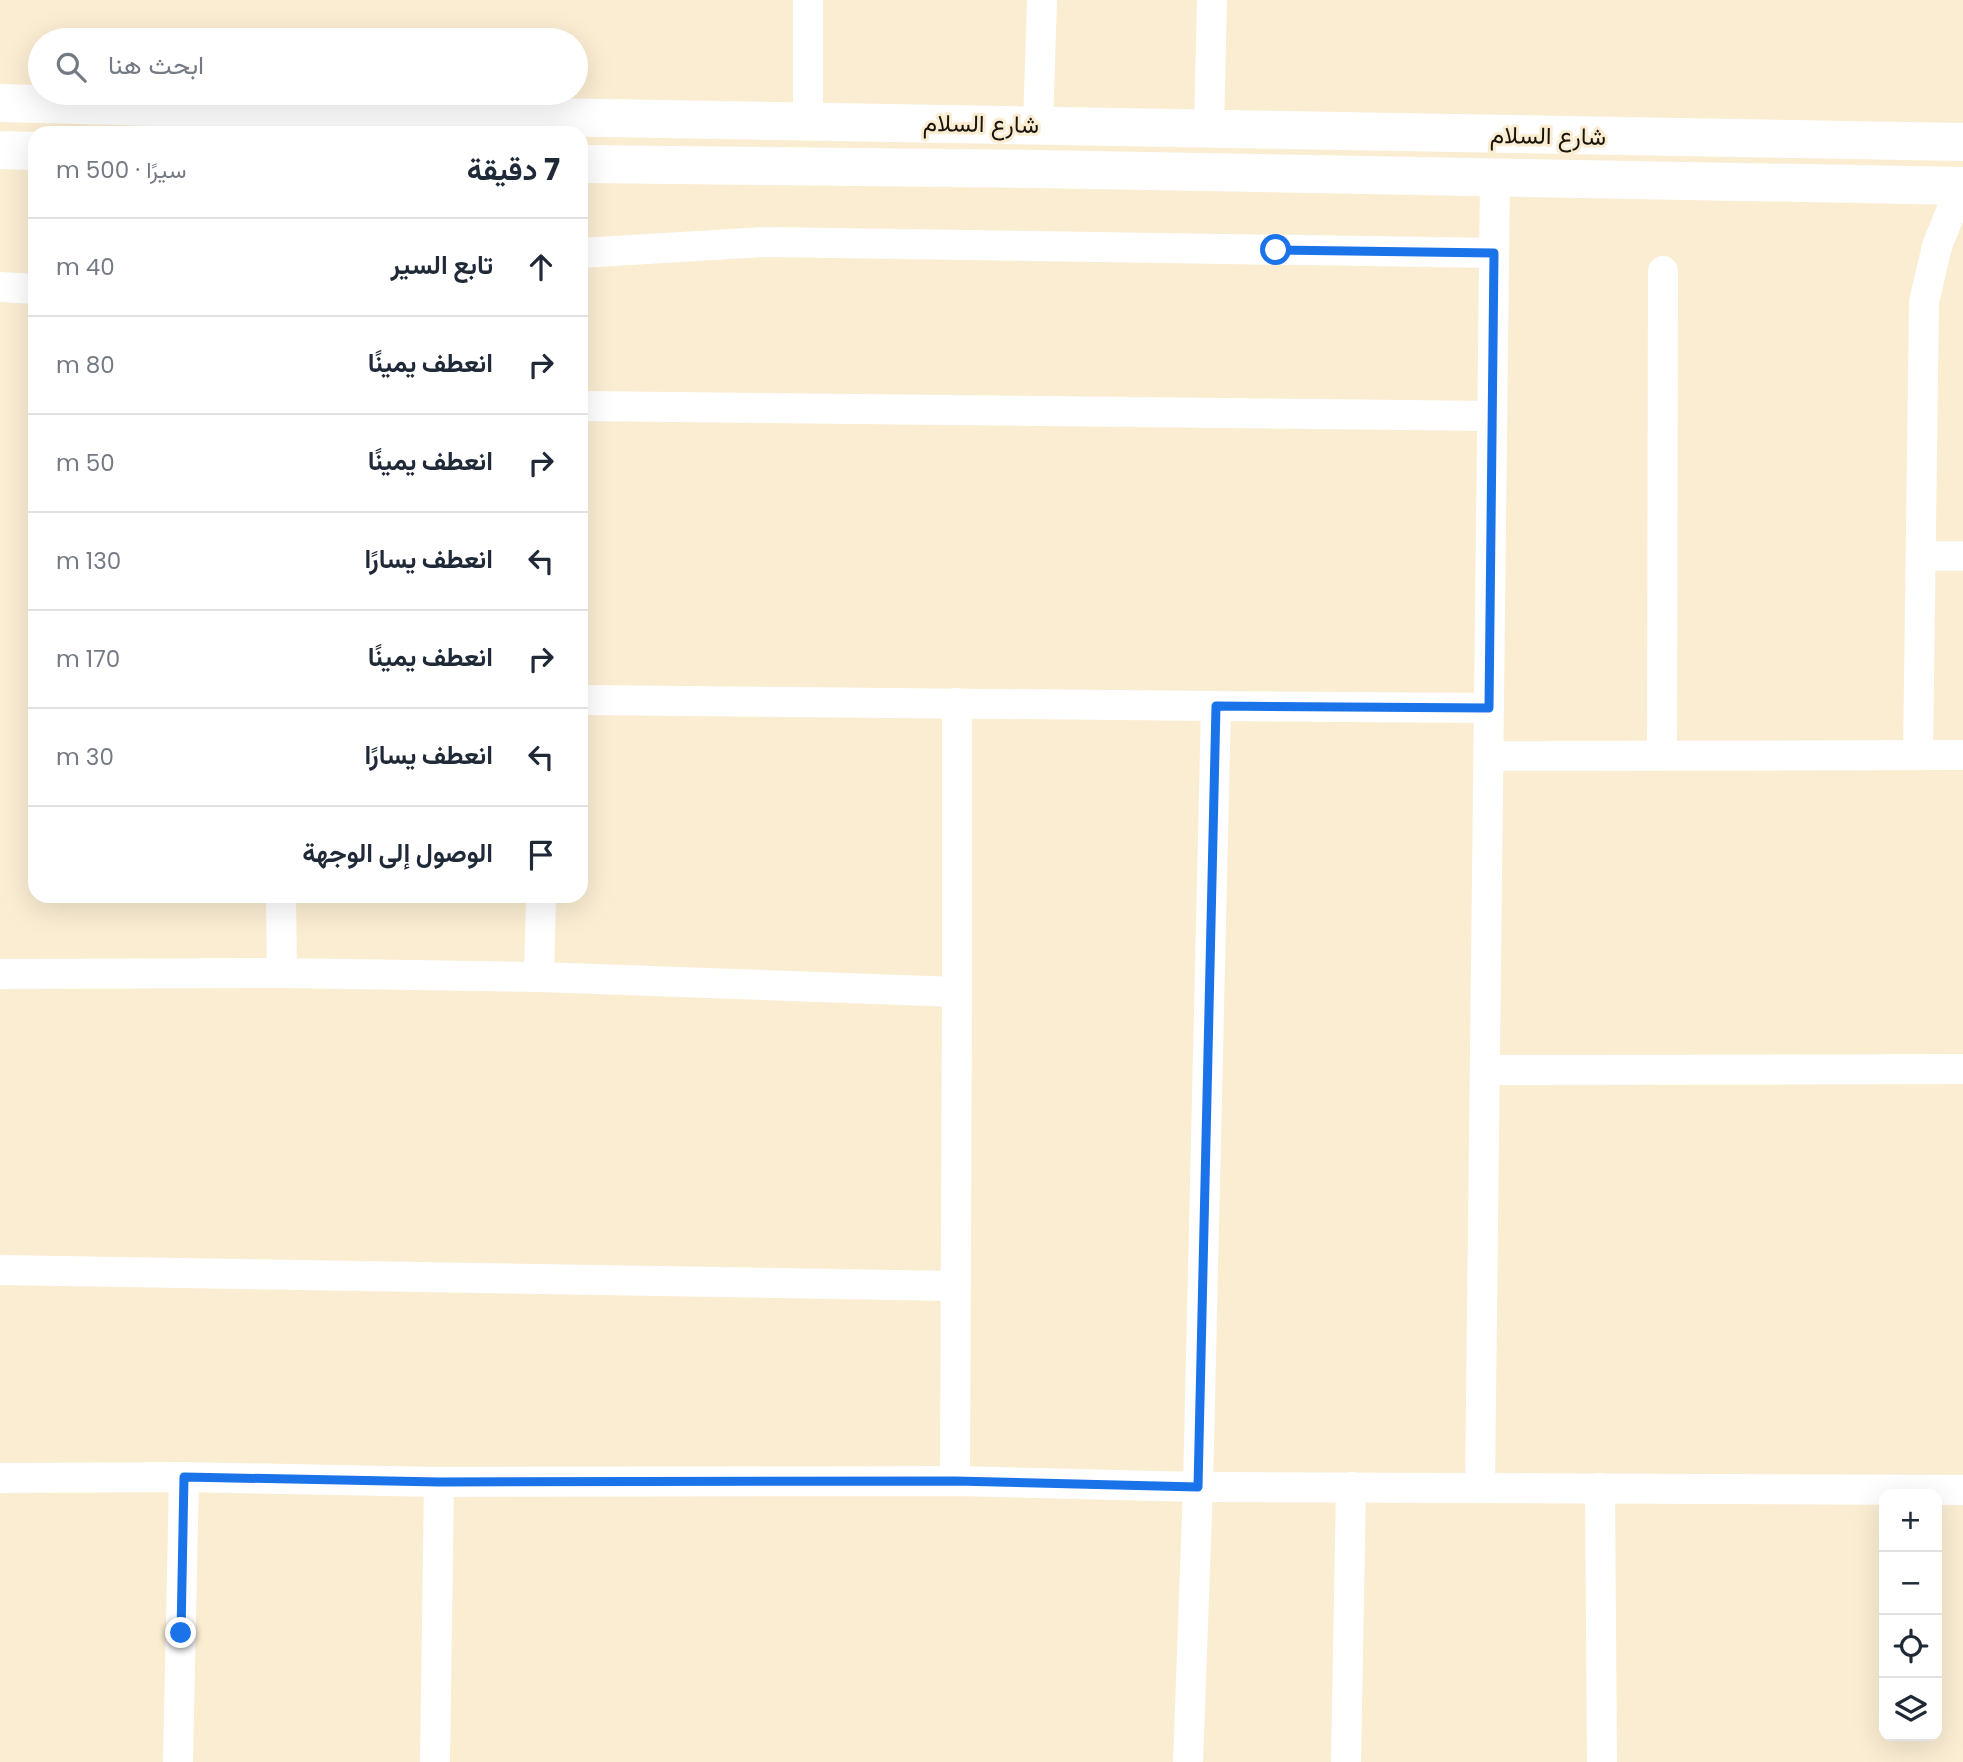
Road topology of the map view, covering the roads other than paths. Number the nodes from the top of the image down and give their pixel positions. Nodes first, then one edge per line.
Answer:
1 (808, 0) edge
2 (1042, 0) edge
3 (1212, 0) edge
4 (0, 103) edge
5 (28, 104) edge
6 (85, 105) edge
7 (808, 122) junction
8 (1038, 125) junction
9 (1209, 128) junction
10 (1963, 142) edge
11 (0, 150) edge
12 (28, 151) edge
13 (588, 164) edge
14 (1495, 177) junction
15 (1962, 186) edge
16 (1494, 253) junction
17 (588, 254) edge
18 (1663, 271) dead end
19 (0, 287) edge
20 (28, 289) edge
21 (588, 407) edge
22 (1492, 416) junction
23 (1922, 556) junction
24 (1963, 556) edge
25 (588, 700) edge
26 (957, 703) junction
27 (1216, 706) junction
28 (1489, 708) junction
29 (1662, 755) junction
30 (1919, 755) junction
31 (1963, 755) edge
32 (1489, 756) junction
33 (281, 903) edge
34 (541, 903) edge
35 (282, 973) junction
36 (0, 974) edge
37 (539, 977) junction
38 (957, 992) junction
39 (1963, 1069) edge
40 (1485, 1070) junction
41 (0, 1270) edge
42 (955, 1286) junction
43 (184, 1477) junction
44 (0, 1478) edge
45 (955, 1481) junction
46 (439, 1482) junction
47 (1198, 1487) junction
48 (1351, 1487) junction
49 (1480, 1487) junction
50 (1600, 1488) junction
51 (1963, 1490) edge
52 (178, 1762) edge
53 (435, 1762) edge
54 (1188, 1762) edge
55 (1346, 1762) edge
56 (1602, 1762) edge

1 - 7 street
2 - 8 street
3 - 9 street
4 - 5 main road, شارع السلام
6 - 7 main road, شارع السلام
7 - 8 main road, شارع السلام
8 - 9 main road, شارع السلام
9 - 10 main road, شارع السلام
11 - 12 main road
13 - 14 main road, شارع السلام
14 - 15 main road, شارع السلام
14 - 16 street
15 - 23 street
16 - 17 street
16 - 22 street
18 - 29 street
19 - 20 street
21 - 22 street
22 - 28 street
23 - 24 street
23 - 30 street
25 - 26 street
26 - 27 street
26 - 38 street
27 - 28 street
27 - 47 street
28 - 32 street
29 - 30 street
29 - 32 street
30 - 31 street
32 - 40 street
33 - 35 street
34 - 37 street
35 - 36 street
35 - 37 street
37 - 38 street
38 - 42 street
39 - 40 street
40 - 49 street
41 - 42 street
42 - 45 street
43 - 44 street
43 - 46 street
43 - 52 street
45 - 46 street
45 - 47 street
46 - 53 street
47 - 48 street
47 - 54 street
48 - 49 street
48 - 55 street
49 - 50 street
50 - 51 street
50 - 56 street

